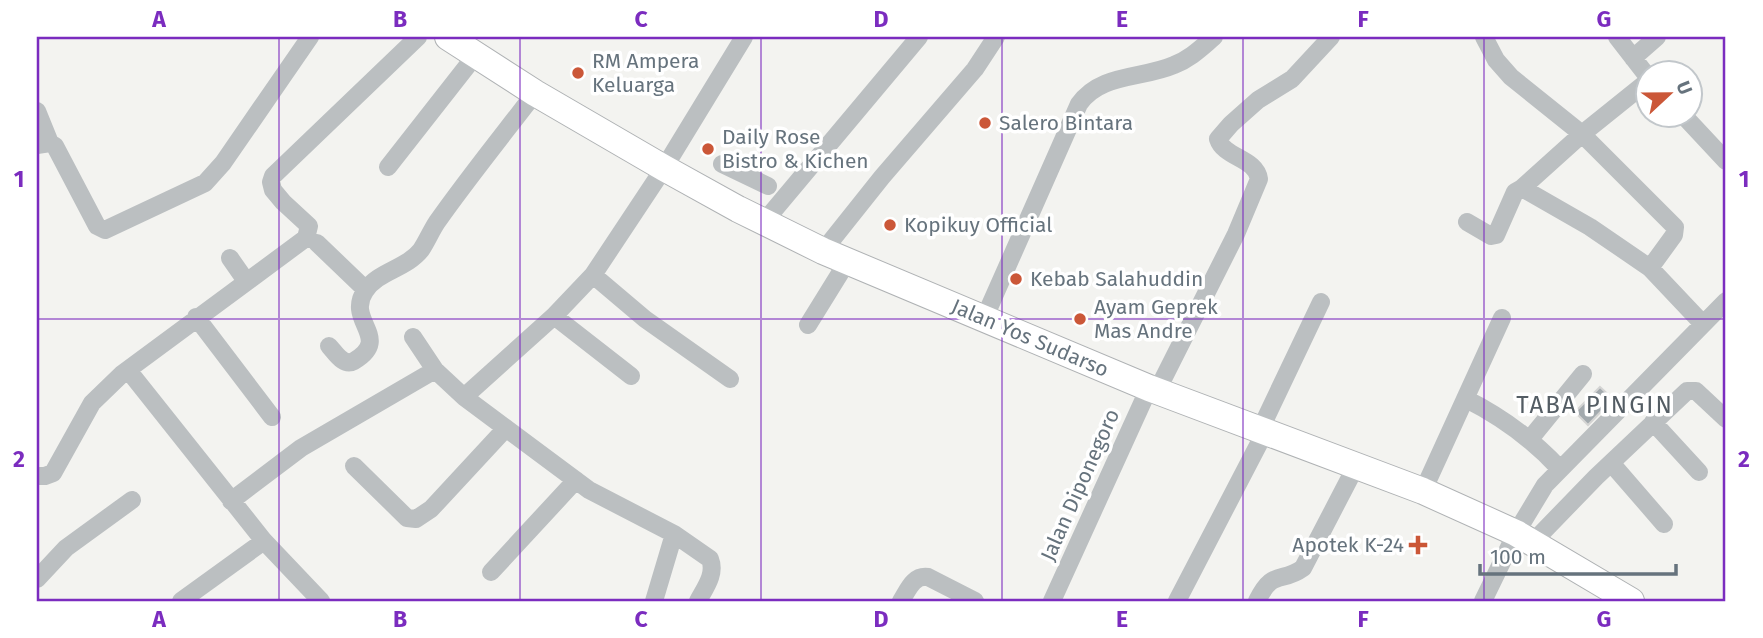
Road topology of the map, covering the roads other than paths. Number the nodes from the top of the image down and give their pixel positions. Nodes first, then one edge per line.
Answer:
1 (310, 37) edge
2 (418, 37) edge
3 (448, 37) edge
4 (744, 37) edge
5 (919, 37) edge
6 (996, 37) edge
7 (1214, 37) edge
8 (1331, 37) edge
9 (1483, 37) edge
10 (1617, 37) edge
11 (1657, 37) edge
12 (475, 56) junction
13 (1633, 58) joint
14 (1634, 90) edge
15 (535, 93) junction
16 (37, 111) edge
17 (1697, 130) edge
18 (1582, 134) junction
19 (44, 144) edge
20 (1726, 161) edge
21 (722, 164) dead end
22 (388, 167) dead end
23 (664, 168) junction
24 (742, 174) junction
25 (768, 186) dead end
26 (1522, 188) junction
27 (722, 200) junction
28 (764, 222) junction
29 (1467, 222) dead end
30 (317, 243) dead end
31 (835, 257) junction
32 (230, 258) dead end
33 (1650, 268) junction
34 (593, 275) junction
35 (246, 281) junction
36 (366, 290) junction
37 (1321, 302) dead end
38 (1725, 304) edge
39 (554, 316) junction
40 (196, 317) junction
41 (1502, 318) dead end
42 (984, 319) junction
43 (1702, 323) junction
44 (808, 325) dead end
45 (413, 337) dead end
46 (329, 346) dead end
47 (128, 370) junction
48 (435, 370) junction
49 (1583, 374) dead end
50 (631, 376) dead end
51 (730, 379) dead end
52 (1153, 389) junction
53 (464, 397) junction
54 (1466, 399) junction
55 (272, 417) dead end
56 (1726, 419) edge
57 (1653, 422) junction
58 (506, 428) junction
59 (1263, 431) junction
60 (1530, 439) junction
61 (1612, 464) junction
62 (354, 466) dead end
63 (1356, 466) junction
64 (1559, 468) junction
65 (1699, 471) dead end
66 (37, 476) edge
67 (576, 480) junction
68 (1423, 491) junction
69 (132, 500) dead end
70 (231, 501) junction
71 (1664, 524) dead end
72 (674, 534) junction
73 (1524, 538) junction
74 (264, 541) junction
75 (491, 572) dead end
76 (37, 579) edge
77 (705, 599) edge
78 (181, 601) edge
79 (321, 601) edge
80 (654, 601) edge
81 (901, 601) edge
82 (975, 601) edge
83 (1052, 601) edge
84 (1177, 601) edge
85 (1258, 601) edge
86 (1483, 601) edge
87 (1631, 601) edge

1 - 19 street
2 - 35 street
3 - 12 highway, Jalan Yos Sudarso
4 - 23 street
5 - 28 street
6 - 31 street
7 - 42 street
8 - 52 street, Jalan Diponegoro
9 - 18 street
10 - 13 street
11 - 13 street
12 - 15 highway, Jalan Yos Sudarso
12 - 22 street
14 - 18 street
15 - 23 highway, Jalan Yos Sudarso
15 - 36 street
16 - 19 street
17 - 20 street
18 - 26 street
18 - 33 street
21 - 24 street
23 - 27 highway, Jalan Yos Sudarso
23 - 34 street
24 - 25 street
24 - 27 street
26 - 29 street
26 - 33 street
27 - 28 highway, Jalan Yos Sudarso
28 - 31 highway, Jalan Yos Sudarso
30 - 36 street
31 - 42 highway, Jalan Yos Sudarso
31 - 44 street
32 - 35 street
33 - 43 street
34 - 39 street
34 - 51 street
35 - 40 street
36 - 46 street
37 - 59 street
38 - 43 street
39 - 50 street
39 - 53 street
40 - 47 street
40 - 55 street
41 - 54 street
42 - 52 highway, Jalan Yos Sudarso
43 - 64 street
45 - 48 street
47 - 66 street
47 - 70 street
48 - 53 street
48 - 70 street
49 - 60 street
52 - 59 highway, Jalan Yos Sudarso
52 - 83 street, Jalan Diponegoro
53 - 58 street
54 - 60 street
54 - 68 street
56 - 57 street
57 - 61 street
57 - 65 street
58 - 62 street
58 - 67 street
59 - 63 highway, Jalan Yos Sudarso
59 - 84 street
60 - 64 street
61 - 71 street
61 - 73 street
63 - 68 highway, Jalan Yos Sudarso
63 - 85 street
64 - 73 street
67 - 72 street
67 - 75 street
68 - 73 highway, Jalan Yos Sudarso
69 - 76 street
70 - 74 street
72 - 77 street
72 - 80 street
73 - 86 street
73 - 87 highway, Jalan Yos Sudarso
74 - 78 street
74 - 79 street
81 - 82 street

